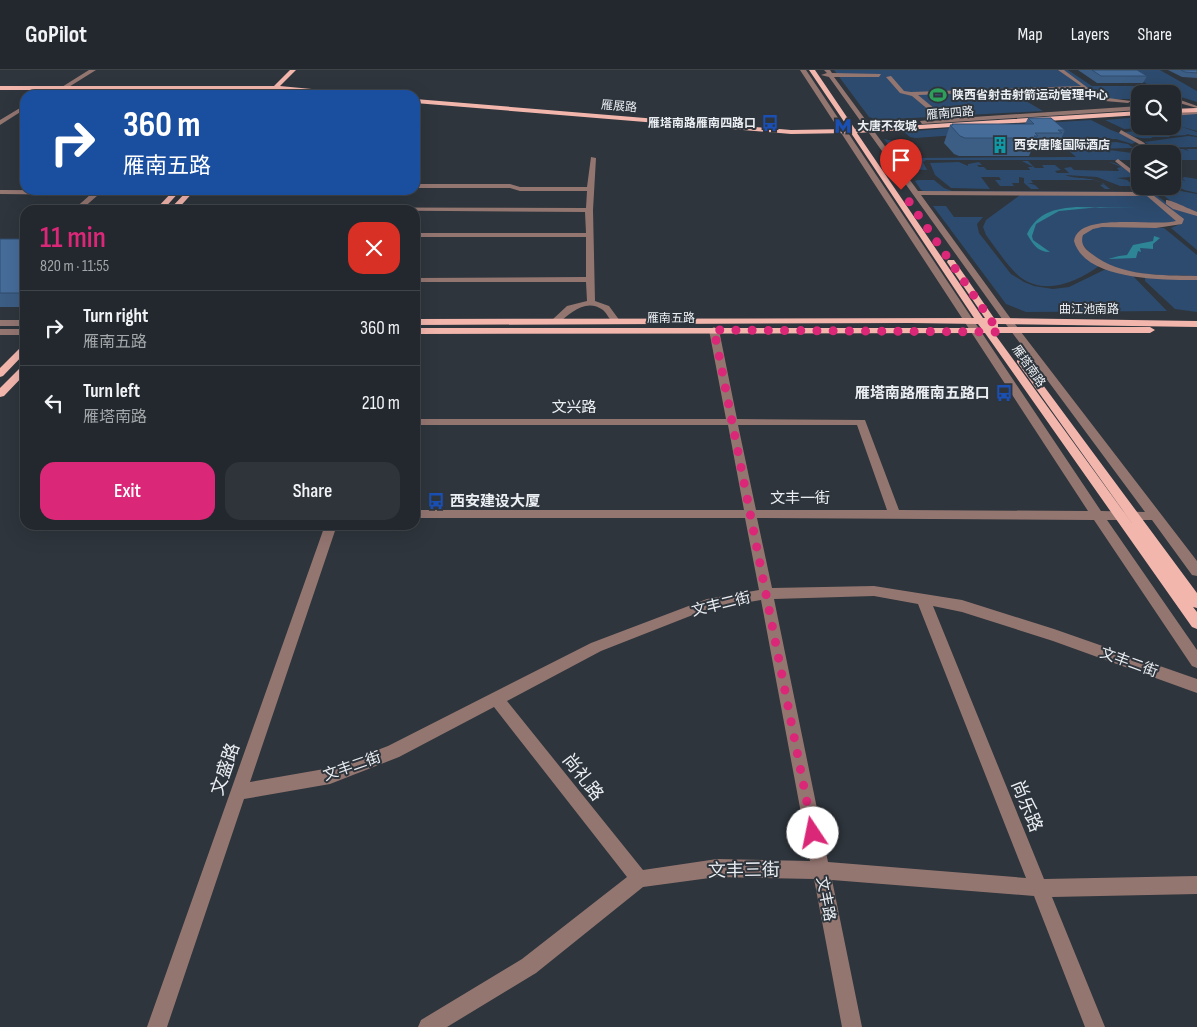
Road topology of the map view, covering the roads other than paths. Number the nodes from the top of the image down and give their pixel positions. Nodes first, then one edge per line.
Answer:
1 (93, 70) edge
2 (293, 70) edge
3 (301, 70) edge
4 (803, 70) edge
5 (812, 70) edge
6 (1061, 70) edge
7 (824, 73) edge
8 (884, 74) edge
9 (0, 88) edge
10 (1085, 88) junction
11 (275, 89) junction
12 (284, 89) junction
13 (58, 90) edge
14 (294, 90) edge
15 (299, 90) edge
16 (913, 94) junction
17 (420, 100) edge
18 (1131, 101) edge
19 (1181, 102) edge
20 (1195, 108) edge
21 (1181, 109) edge
22 (1181, 109) edge
23 (20, 111) edge
24 (1131, 112) edge
25 (1131, 113) edge
26 (20, 115) edge
27 (941, 120) junction
28 (0, 123) edge
29 (925, 125) junction
30 (0, 128) edge
31 (855, 129) junction
32 (1121, 132) dead end
33 (1143, 145) edge
34 (593, 158) dead end
35 (1118, 162) dead end
36 (1131, 172) edge
37 (420, 186) edge
38 (591, 189) junction
39 (0, 192) edge
40 (20, 192) edge
41 (917, 193) junction
42 (93, 195) edge
43 (173, 195) edge
44 (187, 195) edge
45 (1160, 195) edge
46 (82, 205) edge
47 (164, 205) edge
48 (178, 205) edge
49 (907, 205) junction
50 (926, 205) junction
51 (892, 206) junction
52 (420, 210) edge
53 (589, 210) junction
54 (1197, 214) edge
55 (420, 235) edge
56 (590, 235) junction
57 (1197, 278) edge
58 (590, 279) junction
59 (420, 280) edge
60 (591, 302) junction
61 (968, 320) junction
62 (980, 320) junction
63 (1008, 320) junction
64 (992, 321) junction
65 (420, 322) edge
66 (555, 322) junction
67 (616, 322) junction
68 (0, 323) edge
69 (20, 323) edge
70 (1197, 324) edge
71 (714, 330) junction
72 (1197, 330) edge
73 (420, 331) edge
74 (975, 331) junction
75 (0, 332) edge
76 (20, 332) edge
77 (994, 332) junction
78 (1017, 332) junction
79 (20, 353) edge
80 (20, 373) edge
81 (0, 374) edge
82 (0, 394) edge
83 (420, 422) edge
84 (732, 422) junction
85 (420, 514) edge
86 (750, 514) junction
87 (895, 514) junction
88 (1097, 515) junction
89 (1119, 516) junction
90 (1134, 516) junction
91 (1156, 516) junction
92 (329, 530) edge
93 (1197, 571) edge
94 (766, 594) junction
95 (922, 599) junction
96 (1197, 603) edge
97 (1197, 623) edge
98 (1197, 662) edge
99 (1197, 686) edge
100 (496, 699) junction
101 (238, 792) junction
102 (821, 870) junction
103 (639, 879) junction
104 (1197, 885) edge
105 (1039, 888) junction
106 (157, 1027) edge
107 (428, 1027) edge
108 (852, 1027) edge
109 (1094, 1027) edge

1 - 13 street
2 - 11 main road
3 - 12 main road
4 - 31 street
5 - 31 main road, 雁塔南路
6 - 10 street
7 - 8 street
7 - 31 street
8 - 16 street
9 - 13 main road
9 - 13 main road
10 - 16 street
10 - 18 street
11 - 12 main road
11 - 13 main road
12 - 14 main road
12 - 15 main road
16 - 27 street
17 - 31 main road, 雁展路
19 - 20 street
20 - 21 street
20 - 22 street
23 - 28 street
24 - 27 street
25 - 29 main road, 雁南四路
26 - 30 street
27 - 29 street
29 - 31 main road, 雁南四路
31 - 41 street
31 - 49 main road, 雁塔南路
31 - 51 street
32 - 33 street
34 - 38 street
35 - 36 street
37 - 38 street
38 - 53 street
39 - 40 street
41 - 50 street
41 - 57 street
42 - 46 street
43 - 47 main road
44 - 48 main road
45 - 54 street
49 - 50 street
49 - 51 street
49 - 62 main road, 雁塔南路
49 - 64 main road, 雁塔南路
50 - 63 street
51 - 61 street
52 - 53 street
53 - 56 street
55 - 56 street
56 - 58 street
58 - 59 street
58 - 60 street
60 - 66 street
60 - 67 street
61 - 62 main road, 雁南五路
61 - 67 main road, 雁南五路
61 - 74 street
62 - 64 main road, 曲江池南路
62 - 77 main road, 雁塔南路
63 - 64 main road, 曲江池南路
63 - 70 main road, 曲江池南路
63 - 78 street
64 - 77 main road, 雁塔南路
65 - 66 main road, 雁南五路
66 - 67 main road, 雁南五路
68 - 69 street
71 - 73 main road, 雁南五路
71 - 74 main road, 雁南五路
71 - 84 street, 文丰路
72 - 78 main road, 雁南五路
74 - 77 main road, 雁南五路
74 - 88 street
75 - 76 street
77 - 78 main road, 雁南五路
77 - 89 main road, 雁塔南路
77 - 90 main road, 雁塔南路
78 - 91 street
79 - 81 main road
80 - 82 main road
83 - 84 street, 文兴路
84 - 86 street, 文丰路
84 - 87 street, 文兴路
85 - 86 street, 文丰一街
86 - 87 street, 文丰一街
86 - 94 street, 文丰路
87 - 88 street, 文丰一街
88 - 89 street, 文丰一街
88 - 98 street
89 - 90 street, 文丰一街
89 - 97 main road, 雁塔南路
90 - 91 street, 文丰一街
90 - 96 main road, 雁塔南路
91 - 93 street
92 - 101 street, 文盛路
94 - 95 street, 文丰二街
94 - 100 street, 文丰二街
94 - 102 street, 文丰路
95 - 99 street, 文丰二街
95 - 105 street, 尚乐路
100 - 101 street, 文丰二街
100 - 103 street, 尚礼路
101 - 106 street, 文盛路
102 - 103 street, 文丰三街
102 - 105 street, 文丰三街
102 - 108 street, 文丰路
103 - 107 street
104 - 105 street, 文丰三街
105 - 109 street, 尚乐路

